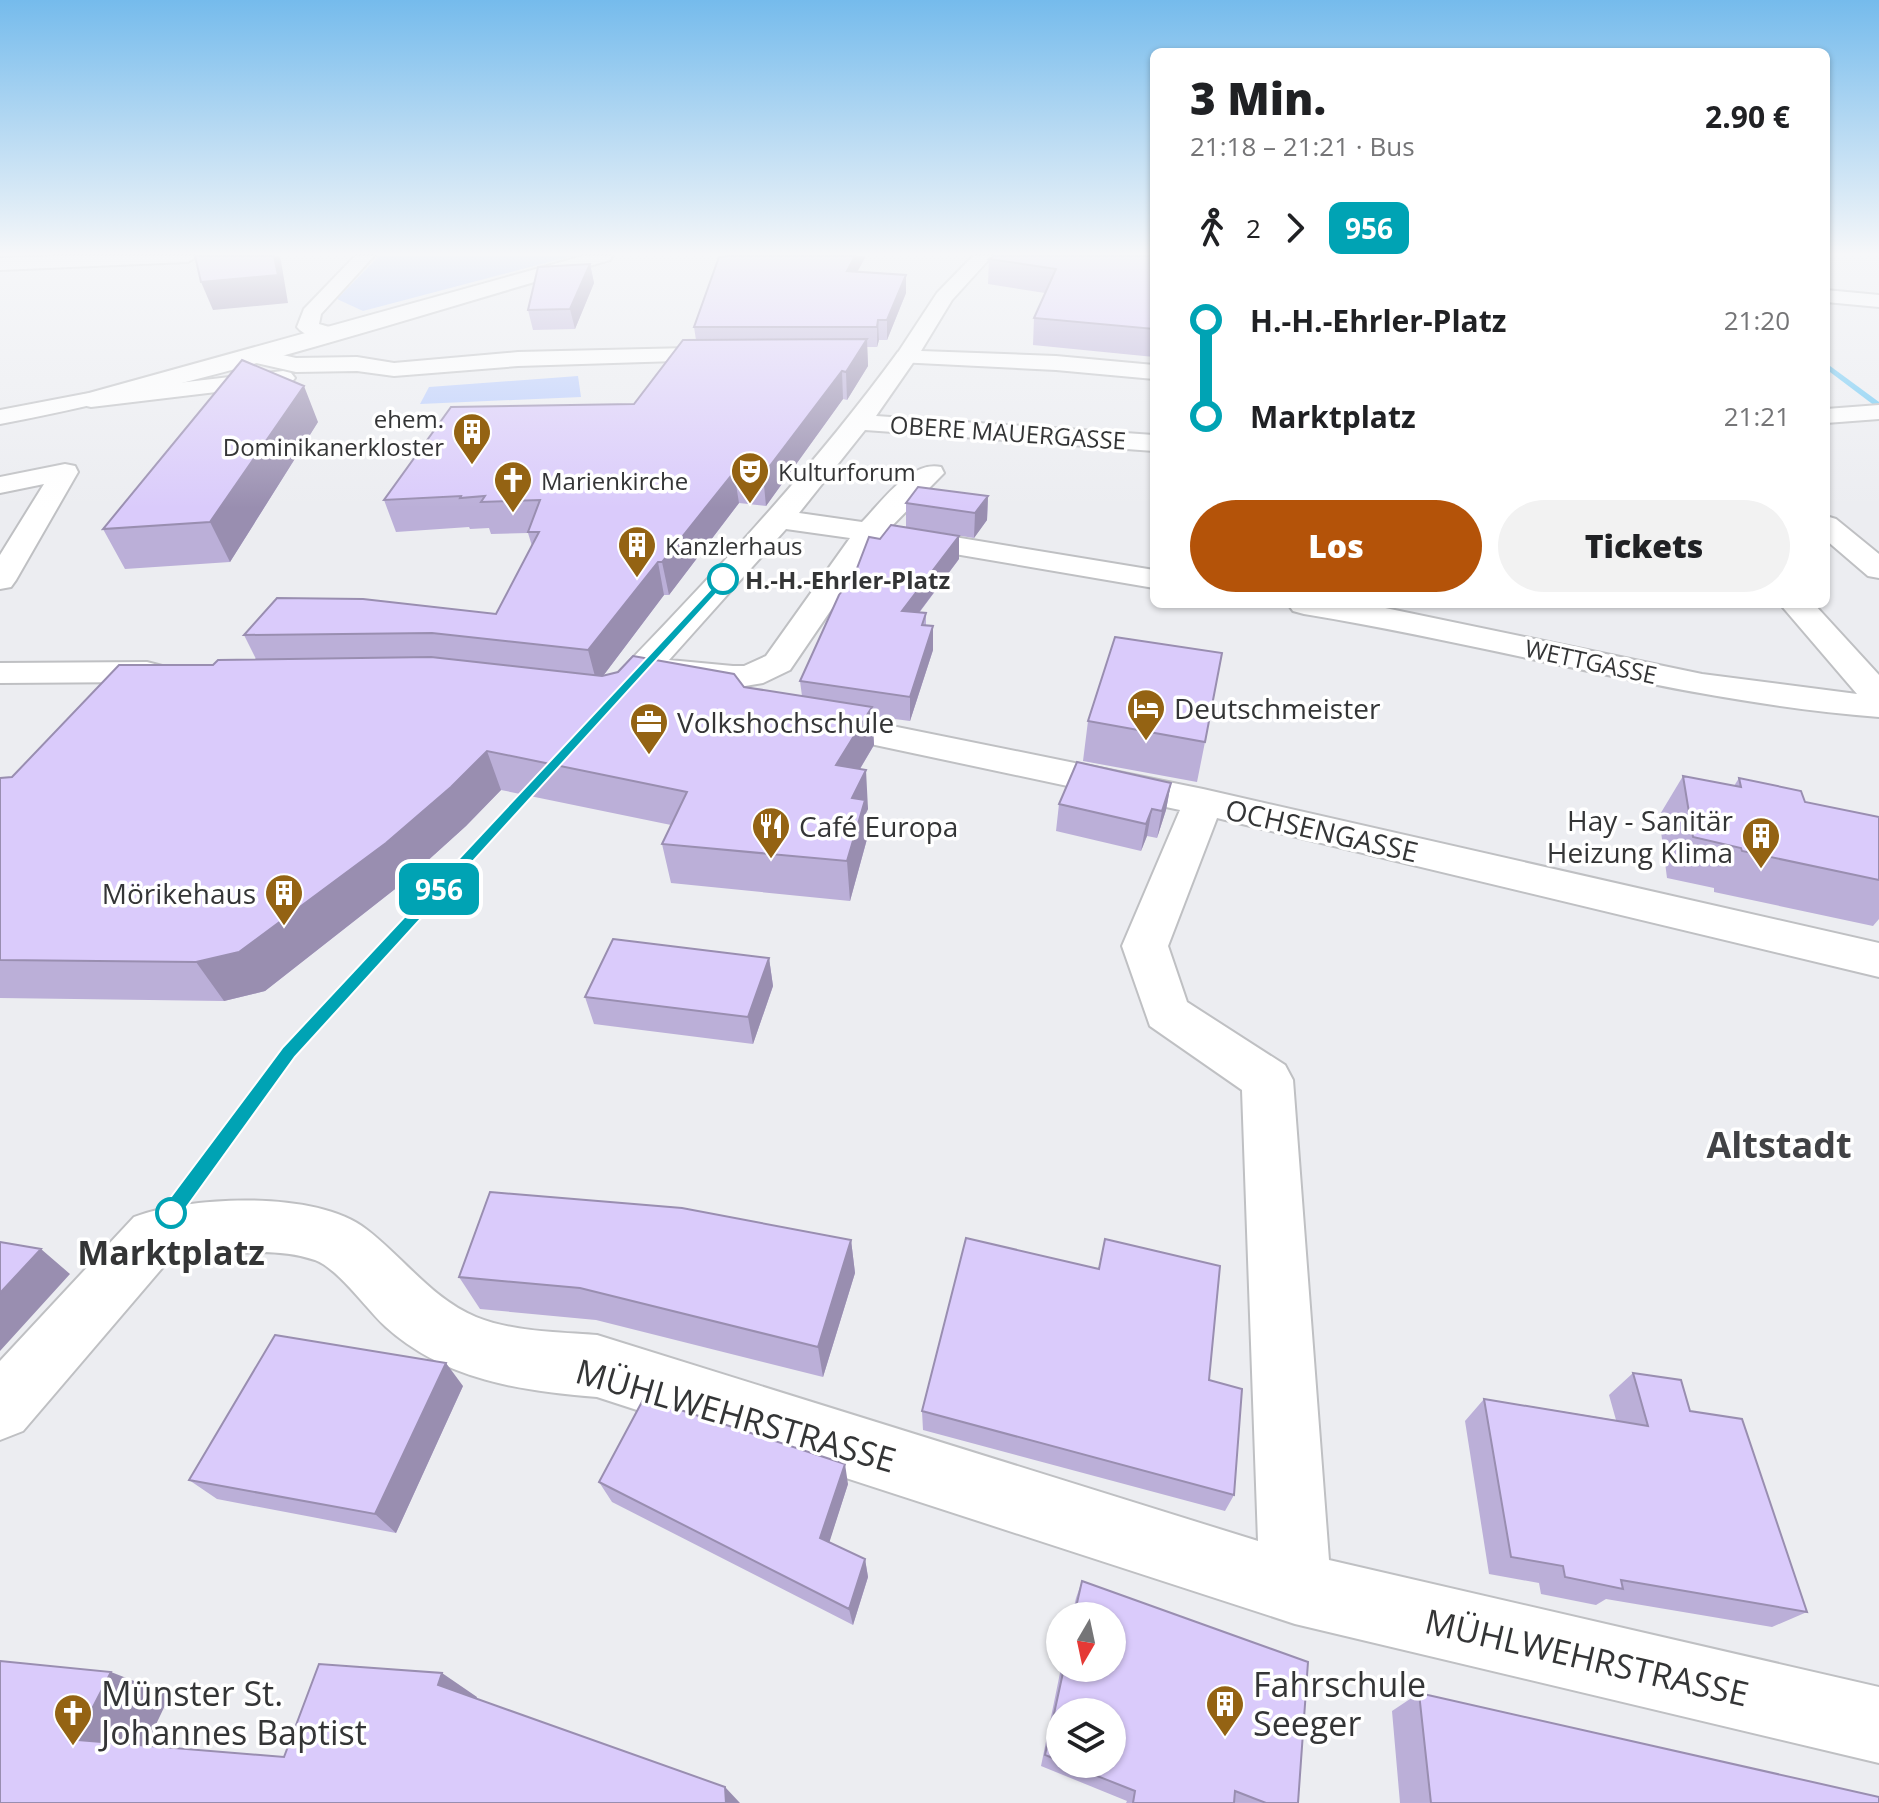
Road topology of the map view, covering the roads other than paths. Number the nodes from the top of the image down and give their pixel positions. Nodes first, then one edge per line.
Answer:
1 (308, 340) edge
2 (917, 340) edge
3 (973, 340) edge
4 (762, 354) edge
5 (256, 356) junction
6 (875, 357) dead end
7 (906, 357) junction
8 (1056, 363) junction
9 (393, 372) junction
10 (1150, 372) edge
11 (91, 400) junction
12 (1869, 413) edge
13 (1830, 416) edge
14 (0, 417) edge
15 (861, 422) junction
16 (1150, 443) edge
17 (931, 473) dead end
18 (0, 485) edge
19 (778, 519) junction
20 (1830, 528) edge
21 (869, 532) junction
22 (1879, 569) edge
23 (1150, 578) edge
24 (0, 580) edge
25 (1328, 608) edge
26 (1800, 608) edge
27 (645, 665) junction
28 (0, 673) edge
29 (205, 684) edge
30 (582, 696) edge
31 (1879, 696) edge
32 (755, 699) junction
33 (1879, 706) edge
34 (1203, 802) junction
35 (1879, 960) edge
36 (0, 1408) edge
37 (1295, 1588) junction
38 (1879, 1725) edge

1 - 5 street
2 - 7 street
3 - 8 street
4 - 9 street
5 - 9 street
5 - 11 street
6 - 7 street
7 - 8 street
7 - 15 street
8 - 10 street
9 - 11 street
11 - 14 street
12 - 13 street
15 - 16 street, OBERE MAUERGASSE
15 - 19 street
17 - 21 street
18 - 24 street
19 - 21 street
19 - 27 street
20 - 22 street
21 - 23 street
21 - 32 street
25 - 33 street, WETTGASSE
26 - 31 street
27 - 30 street
27 - 32 street, OCHSENGASSE
28 - 29 street
32 - 34 street, OCHSENGASSE
34 - 35 street, OCHSENGASSE
34 - 37 street
36 - 37 street, MÜHLWEHRSTRASSE
37 - 38 street, MÜHLWEHRSTRASSE

